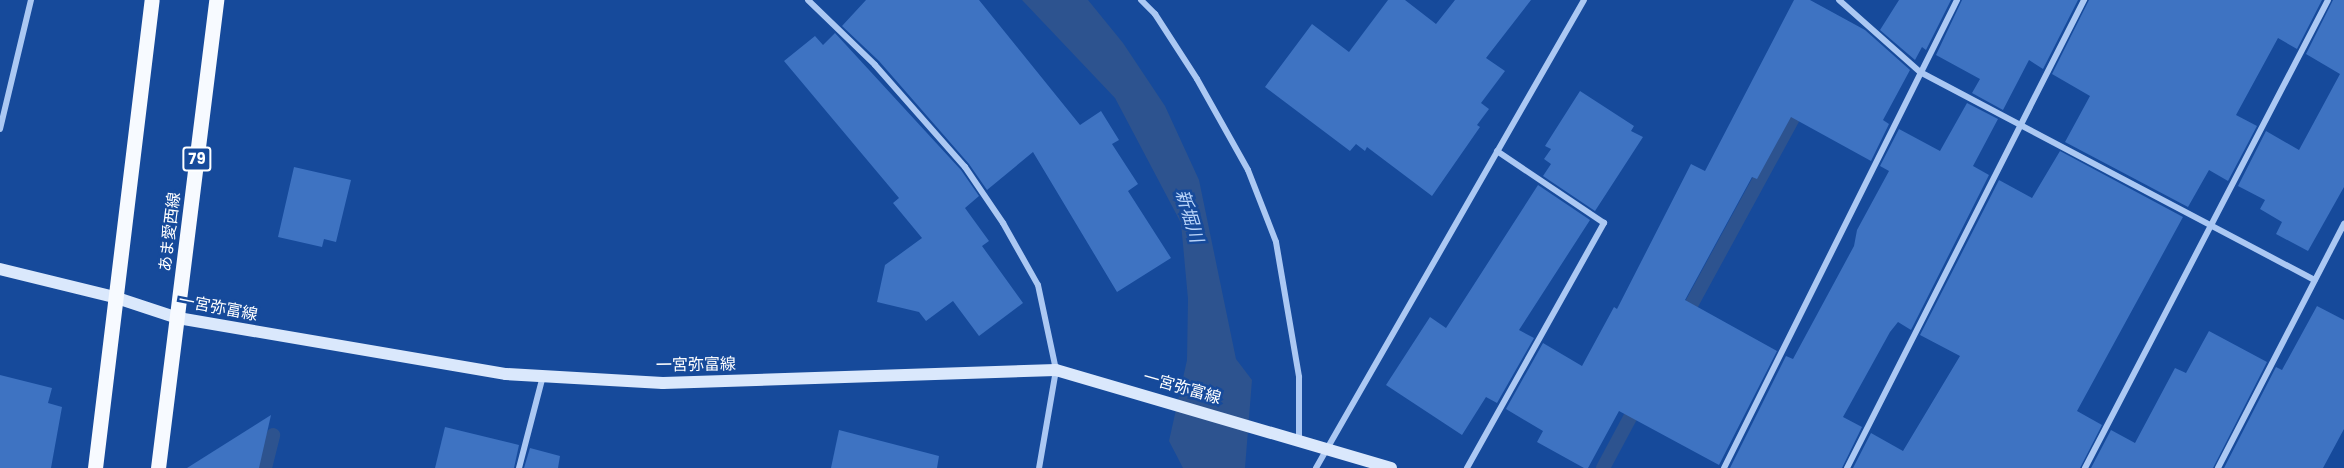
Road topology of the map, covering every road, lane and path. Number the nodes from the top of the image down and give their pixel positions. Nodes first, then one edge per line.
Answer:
1 (31, 0) edge
2 (152, 0) edge
3 (216, 0) edge
4 (808, 0) edge
5 (1141, 0) edge
6 (1584, 0) edge
7 (1839, 0) edge
8 (1957, 0) edge
9 (2084, 0) edge
10 (2328, 0) edge
11 (1920, 72) junction
12 (2020, 124) junction
13 (0, 129) edge
14 (1497, 151) junction
15 (2209, 224) junction
16 (2344, 224) edge
17 (0, 269) edge
18 (2315, 280) junction
19 (114, 297) junction
20 (178, 318) junction
21 (1056, 370) junction
22 (543, 376) junction
23 (1299, 440) junction
24 (1327, 448) junction
25 (95, 468) edge
26 (159, 468) edge
27 (519, 468) edge
28 (1039, 468) edge
29 (1316, 468) edge
30 (1391, 468) edge
31 (1467, 468) edge
32 (1724, 468) edge
33 (1847, 468) edge
34 (2085, 468) edge
35 (2218, 468) edge

1 - 13 street
2 - 19 main road
3 - 20 main road, あま愛西線 / 79
4 - 21 street
5 - 23 street
6 - 14 street
7 - 11 street
8 - 11 street
9 - 12 street
10 - 15 street
11 - 12 street
11 - 32 street
12 - 15 street
12 - 33 street
14 - 24 street
14 - 31 street
15 - 18 street
15 - 34 street
16 - 18 street
17 - 19 main road, 一宮弥富線
18 - 35 street
19 - 20 main road, 一宮弥富線
19 - 25 main road
20 - 22 main road, 一宮弥富線
20 - 26 main road, あま愛西線 / 79
21 - 22 main road, 一宮弥富線
21 - 23 main road, 一宮弥富線
21 - 28 street
22 - 27 street
23 - 24 main road, 一宮弥富線
24 - 29 street
24 - 30 main road, 一宮弥富線

